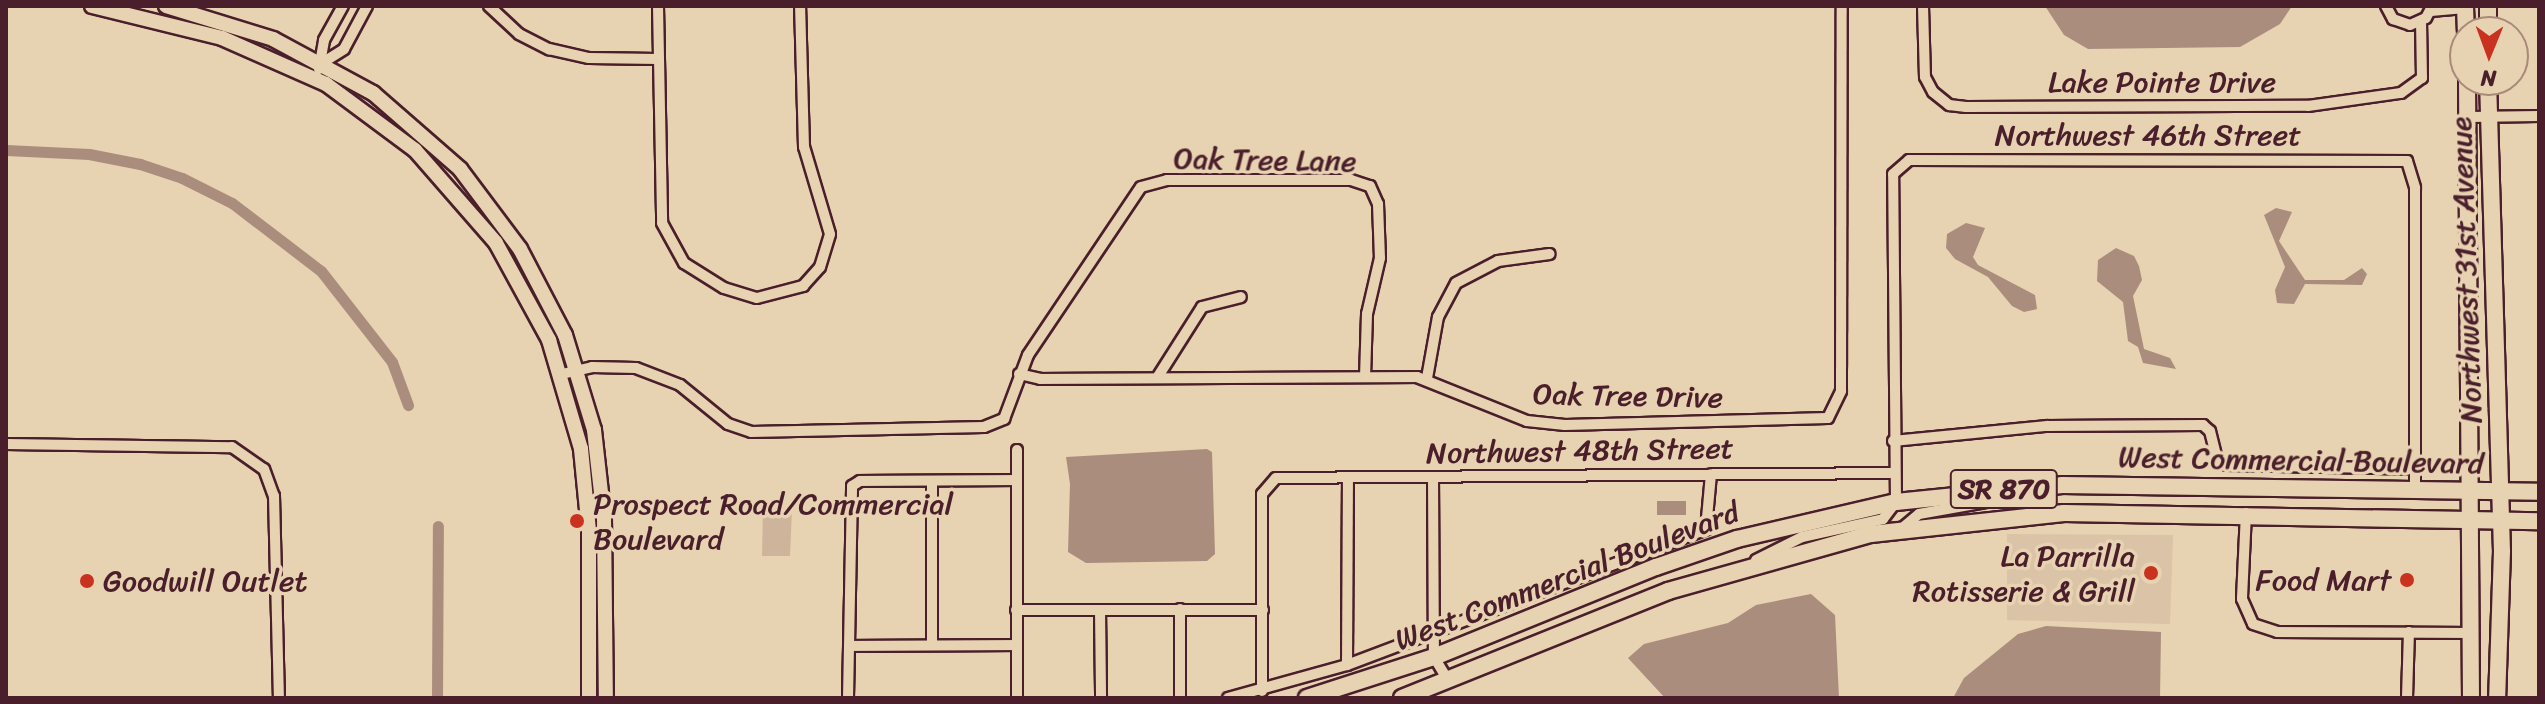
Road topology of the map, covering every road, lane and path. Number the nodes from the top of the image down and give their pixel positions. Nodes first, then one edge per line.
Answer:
1 (92, 6) edge
2 (166, 6) edge
3 (343, 6) edge
4 (367, 6) edge
5 (489, 6) edge
6 (658, 6) edge
7 (800, 6) edge
8 (1842, 6) edge
9 (1923, 6) edge
10 (2386, 6) edge
11 (2465, 7) edge
12 (2432, 9) edge
13 (2421, 21) junction
14 (658, 59) junction
15 (322, 63) junction
16 (315, 78) junction
17 (2467, 96) edge
18 (2488, 96) edge
19 (2489, 116) junction
20 (2539, 116) edge
21 (2467, 117) junction
22 (1550, 254) dead end
23 (1241, 297) dead end
24 (578, 370) junction
25 (562, 374) junction
26 (1019, 374) junction
27 (1365, 377) junction
28 (1157, 378) junction
29 (1427, 378) junction
30 (1893, 441) junction
31 (6, 444) edge
32 (1017, 450) dead end
33 (2415, 469) junction
34 (1893, 473) junction
35 (1711, 474) junction
36 (1348, 477) junction
37 (1433, 477) junction
38 (1016, 480) junction
39 (932, 481) junction
40 (2062, 485) junction
41 (2415, 489) junction
42 (2472, 490) junction
43 (2500, 491) junction
44 (2539, 492) edge
45 (1896, 502) junction
46 (2246, 513) junction
47 (2472, 520) junction
48 (2502, 520) junction
49 (2539, 521) edge
50 (1899, 530) junction
51 (1743, 567) junction
52 (1180, 609) junction
53 (1016, 610) junction
54 (1100, 610) junction
55 (1263, 610) junction
56 (2409, 632) junction
57 (2471, 633) junction
58 (1433, 634) junction
59 (932, 645) junction
60 (1017, 645) junction
61 (849, 646) junction
62 (1434, 657) junction
63 (1347, 665) junction
64 (1448, 680) junction
65 (1262, 691) junction
66 (279, 698) edge
67 (589, 698) edge
68 (606, 698) edge
69 (848, 698) edge
70 (1017, 698) edge
71 (1101, 698) edge
72 (1180, 698) edge
73 (1228, 698) edge
74 (1307, 698) edge
75 (1402, 698) edge
76 (2407, 698) edge
77 (2471, 698) edge
78 (2497, 698) edge

1 - 16 main road
2 - 15 main road
3 - 15 street
4 - 15 street
5 - 14 street
6 - 14 street
7 - 14 street
8 - 29 street, Oak Tree Drive
9 - 13 street, Lake Pointe Drive
10 - 13 street
11 - 12 street
12 - 13 street
15 - 16 street
15 - 24 main road
16 - 25 main road
17 - 21 main road, Northwest 31st Avenue
18 - 19 main road, Northwest 31st Avenue
19 - 20 street
19 - 21 street
19 - 43 main road, Northwest 31st Avenue
21 - 42 main road, Northwest 31st Avenue
22 - 29 street
23 - 28 street
24 - 25 street
24 - 26 street, Oak Tree Lane
24 - 68 main road
25 - 67 main road
26 - 27 street, Oak Tree Lane
26 - 28 street, Oak Tree Drive
27 - 28 street, Oak Tree Drive
27 - 29 street, Oak Tree Drive
30 - 33 street
30 - 33 street, Northwest 46th Street
30 - 34 street
31 - 66 street
32 - 38 street
33 - 41 street
34 - 35 street, Northwest 48th Street
34 - 45 street
35 - 37 street, Northwest 48th Street
35 - 58 street
36 - 37 street, Northwest 48th Street
36 - 55 street, Northwest 48th Street
36 - 63 street
37 - 58 street
38 - 39 street
38 - 53 street
39 - 59 street
39 - 61 street
40 - 41 main road, West Commercial Boulevard / SR 870
40 - 45 main road, West Commercial Boulevard / SR 870
40 - 50 street, West Commercial Boulevard
41 - 42 main road, West Commercial Boulevard / SR 870
42 - 43 main road, West Commercial Boulevard / SR 870
42 - 47 main road, Northwest 31st Avenue
43 - 44 main road, West Commercial Boulevard / SR 870
43 - 48 main road, Northwest 31st Avenue
45 - 51 street, West Commercial Boulevard
45 - 62 main road, West Commercial Boulevard / SR 870
46 - 47 main road, West Commercial Boulevard / SR 870
46 - 50 main road, West Commercial Boulevard / SR 870
46 - 56 street, West Commercial Boulevard
47 - 48 main road, West Commercial Boulevard / SR 870
47 - 57 main road, Northwest 31st Avenue
48 - 49 main road, West Commercial Boulevard / SR 870
48 - 78 main road, Northwest 31st Avenue
50 - 51 main road, West Commercial Boulevard / SR 870
51 - 64 main road, West Commercial Boulevard / SR 870
52 - 54 street
52 - 55 street
52 - 72 street
53 - 54 street
53 - 60 street
54 - 71 street
55 - 65 street
56 - 57 street, West Commercial Boulevard
56 - 76 street
57 - 77 main road, Northwest 31st Avenue
58 - 62 street
58 - 63 street
59 - 60 street
59 - 61 street
60 - 70 street
61 - 69 street
62 - 64 street
62 - 74 main road, West Commercial Boulevard / SR 870
63 - 65 street
64 - 75 main road, West Commercial Boulevard / SR 870
65 - 73 street

